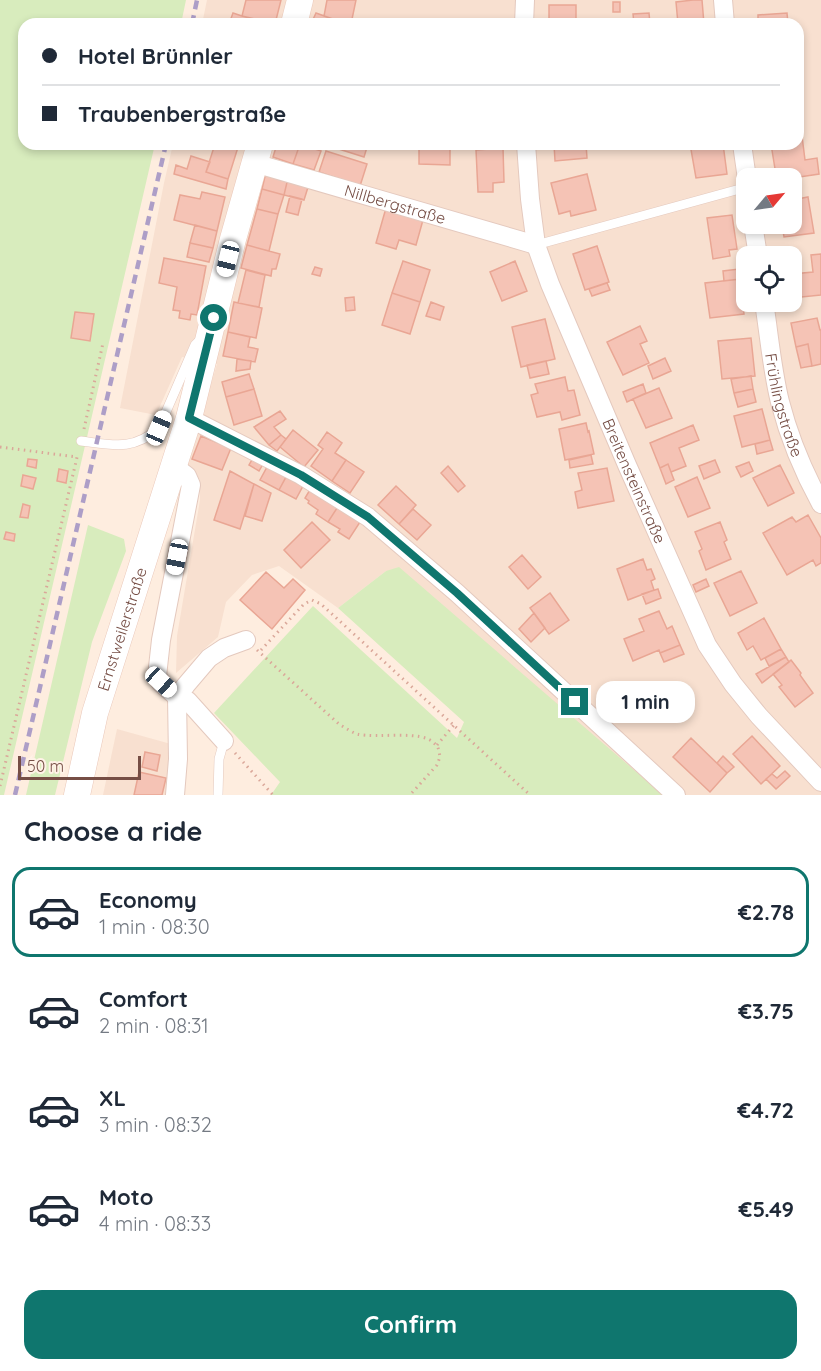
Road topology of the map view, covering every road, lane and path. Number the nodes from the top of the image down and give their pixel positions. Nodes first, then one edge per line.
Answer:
1 (300, 0) edge
2 (525, 0) edge
3 (723, 0) edge
4 (296, 18) edge
5 (524, 18) edge
6 (724, 18) edge
7 (526, 150) edge
8 (743, 150) edge
9 (257, 153) edge
10 (746, 168) edge
11 (736, 191) edge
12 (536, 245) junction
13 (766, 312) edge
14 (208, 340) junction
15 (103, 342) dead end
16 (189, 418) junction
17 (81, 441) junction
18 (0, 447) edge
19 (77, 457) junction
20 (174, 466) junction
21 (821, 504) edge
22 (246, 640) joint
23 (260, 652) junction
24 (177, 697) junction
25 (454, 725) junction
26 (224, 741) junction
27 (437, 745) junction
28 (821, 782) edge
29 (0, 786) edge
30 (77, 795) edge
31 (175, 795) edge
32 (218, 795) edge
33 (273, 795) edge
34 (410, 795) edge
35 (530, 795) edge
36 (676, 795) edge

1 - 4 main road
2 - 5 street
3 - 6 street
7 - 12 street, Breitensteinstraße
8 - 10 street
9 - 12 street, Nillbergstraße
9 - 14 main road, Ernstweilerstraße
11 - 12 lane
12 - 28 street, Breitensteinstraße
13 - 21 street, Frühlingstraße
14 - 16 main road, Ernstweilerstraße
14 - 17 lane
15 - 17 path
16 - 20 main road, Ernstweilerstraße
16 - 36 street
17 - 19 path
18 - 19 path
19 - 29 path
20 - 24 street
20 - 30 main road, Ernstweilerstraße
22 - 23 path
22 - 24 street
23 - 25 path
23 - 27 path
24 - 26 street
24 - 31 street
25 - 27 path
25 - 35 path
26 - 32 lane
26 - 33 path
27 - 34 path

